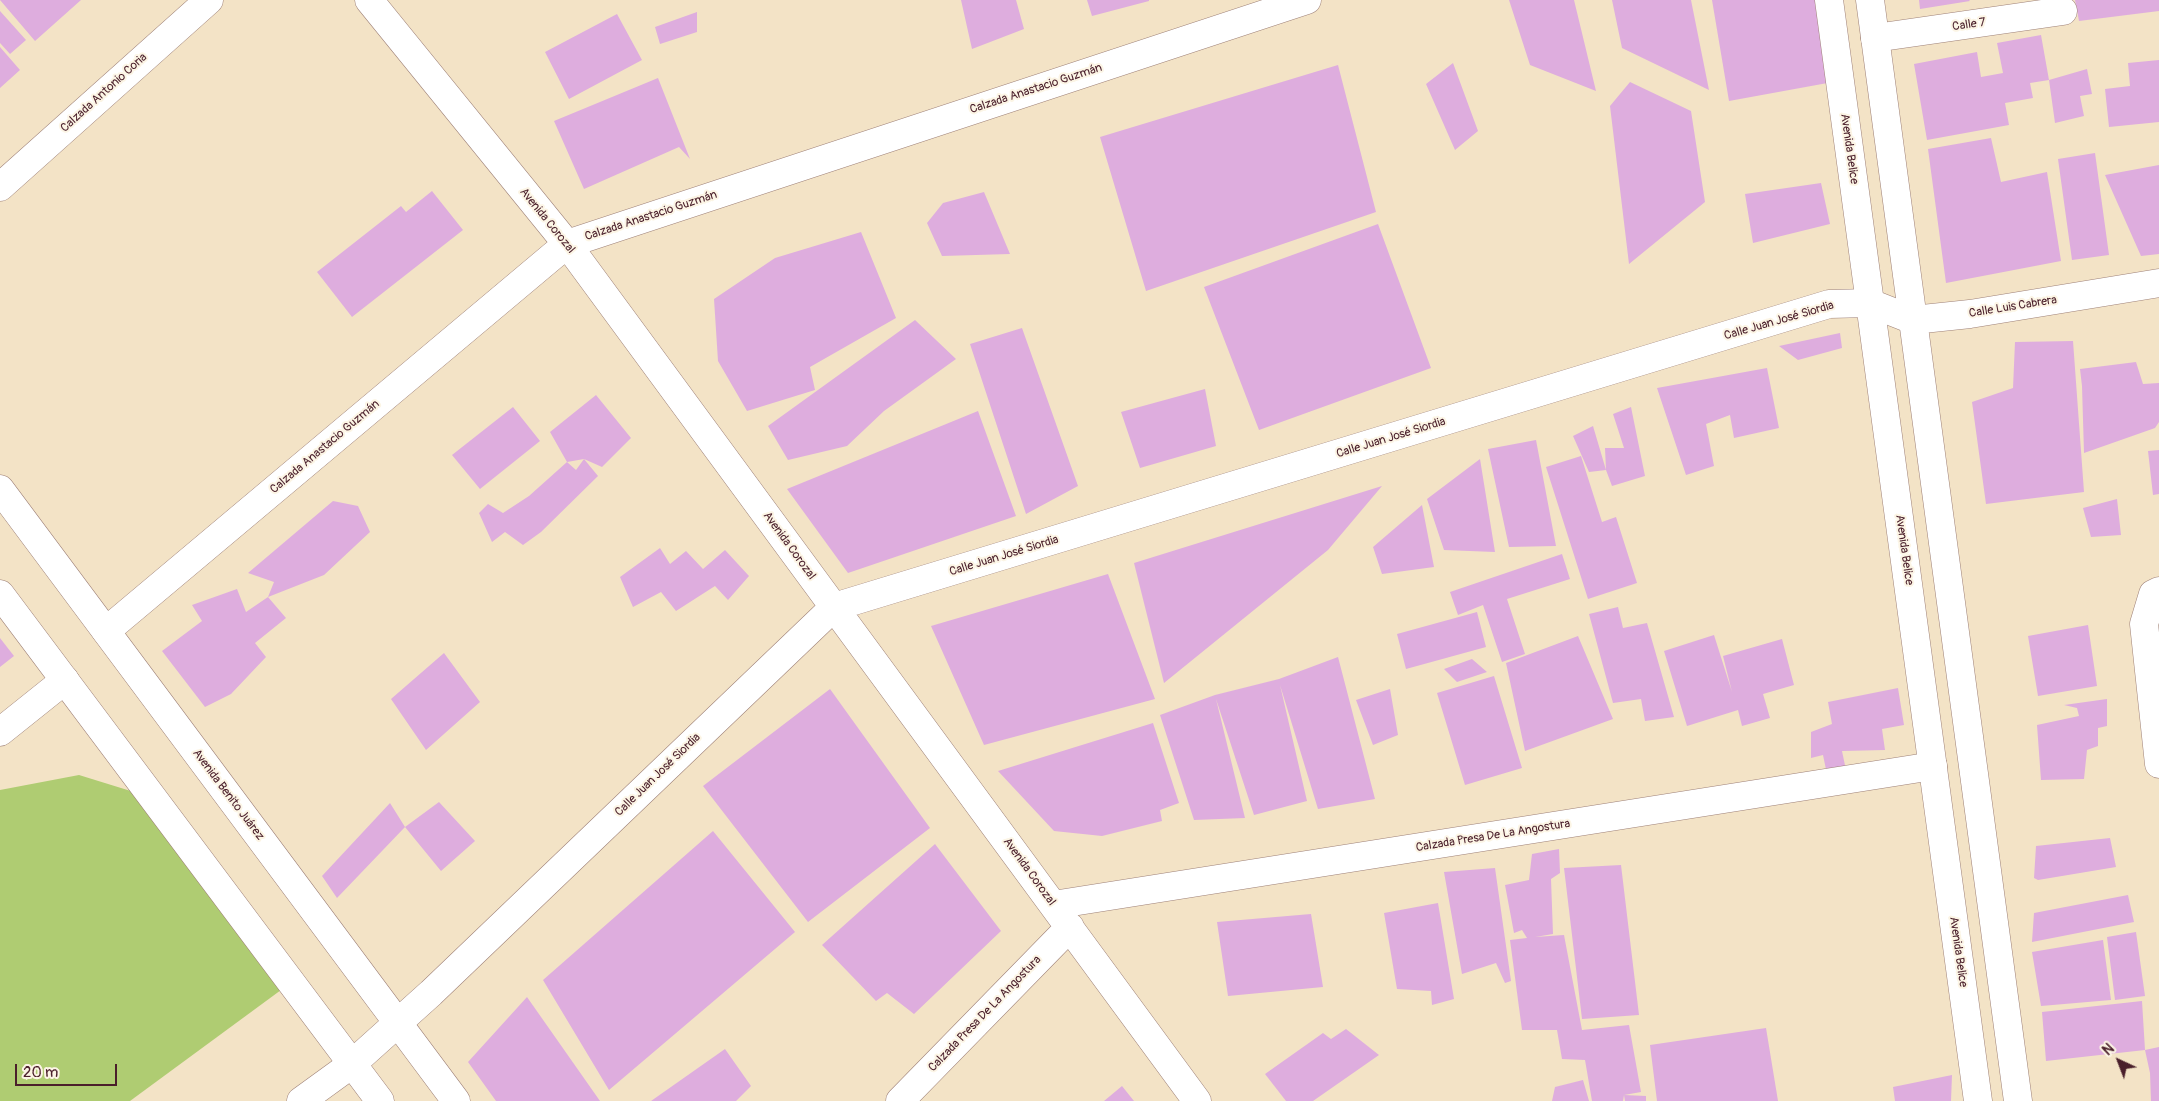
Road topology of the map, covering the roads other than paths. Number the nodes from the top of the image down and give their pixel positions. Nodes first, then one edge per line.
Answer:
1 (209, 0) edge
2 (369, 0) edge
3 (1307, 0) edge
4 (1829, 0) edge
5 (1870, 0) edge
6 (2063, 11) dead end
7 (1875, 38) junction
8 (0, 187) edge
9 (567, 244) junction
10 (2159, 283) edge
11 (1870, 303) junction
12 (1913, 320) junction
13 (0, 489) edge
14 (2159, 591) edge
15 (0, 594) edge
16 (834, 607) junction
17 (106, 630) junction
18 (65, 680) junction
19 (0, 732) edge
20 (2159, 764) edge
21 (1933, 766) junction
22 (1053, 905) junction
23 (1070, 927) junction
24 (398, 1023) junction
25 (352, 1064) junction
26 (302, 1101) edge
27 (380, 1101) edge
28 (456, 1101) edge
29 (900, 1101) edge
30 (1197, 1101) edge
31 (1978, 1101) edge
32 (2018, 1101) edge

1 - 8 street, Calzada Antonio Coria
2 - 9 street, Avenida Corozal
3 - 9 street, Calzada Anastacio Guzmán
4 - 11 street, Avenida Belice
5 - 7 street
6 - 7 street, Calle 7
7 - 12 street
9 - 16 street, Avenida Corozal
9 - 17 street, Calzada Anastacio Guzmán
10 - 12 street, Calle Luis Cabrera
11 - 12 street, Calle Luis Cabrera
11 - 16 street, Calle Juan José Siordia
11 - 21 street, Avenida Belice
12 - 32 street
13 - 17 street, Avenida Benito Juárez
14 - 20 street
15 - 18 street
16 - 22 street, Avenida Corozal
16 - 24 street, Calle Juan José Siordia
17 - 24 street, Avenida Benito Juárez
18 - 19 street
18 - 25 street
21 - 22 street, Calzada Presa De La Angostura
21 - 31 street, Avenida Belice
22 - 23 street, Avenida Corozal
23 - 29 street, Calzada Presa De La Angostura
23 - 30 street, Avenida Corozal
24 - 25 street, Calle Juan José Siordia
24 - 28 street, Avenida Benito Juárez
25 - 26 street, Calle Juan José Siordia
25 - 27 street

